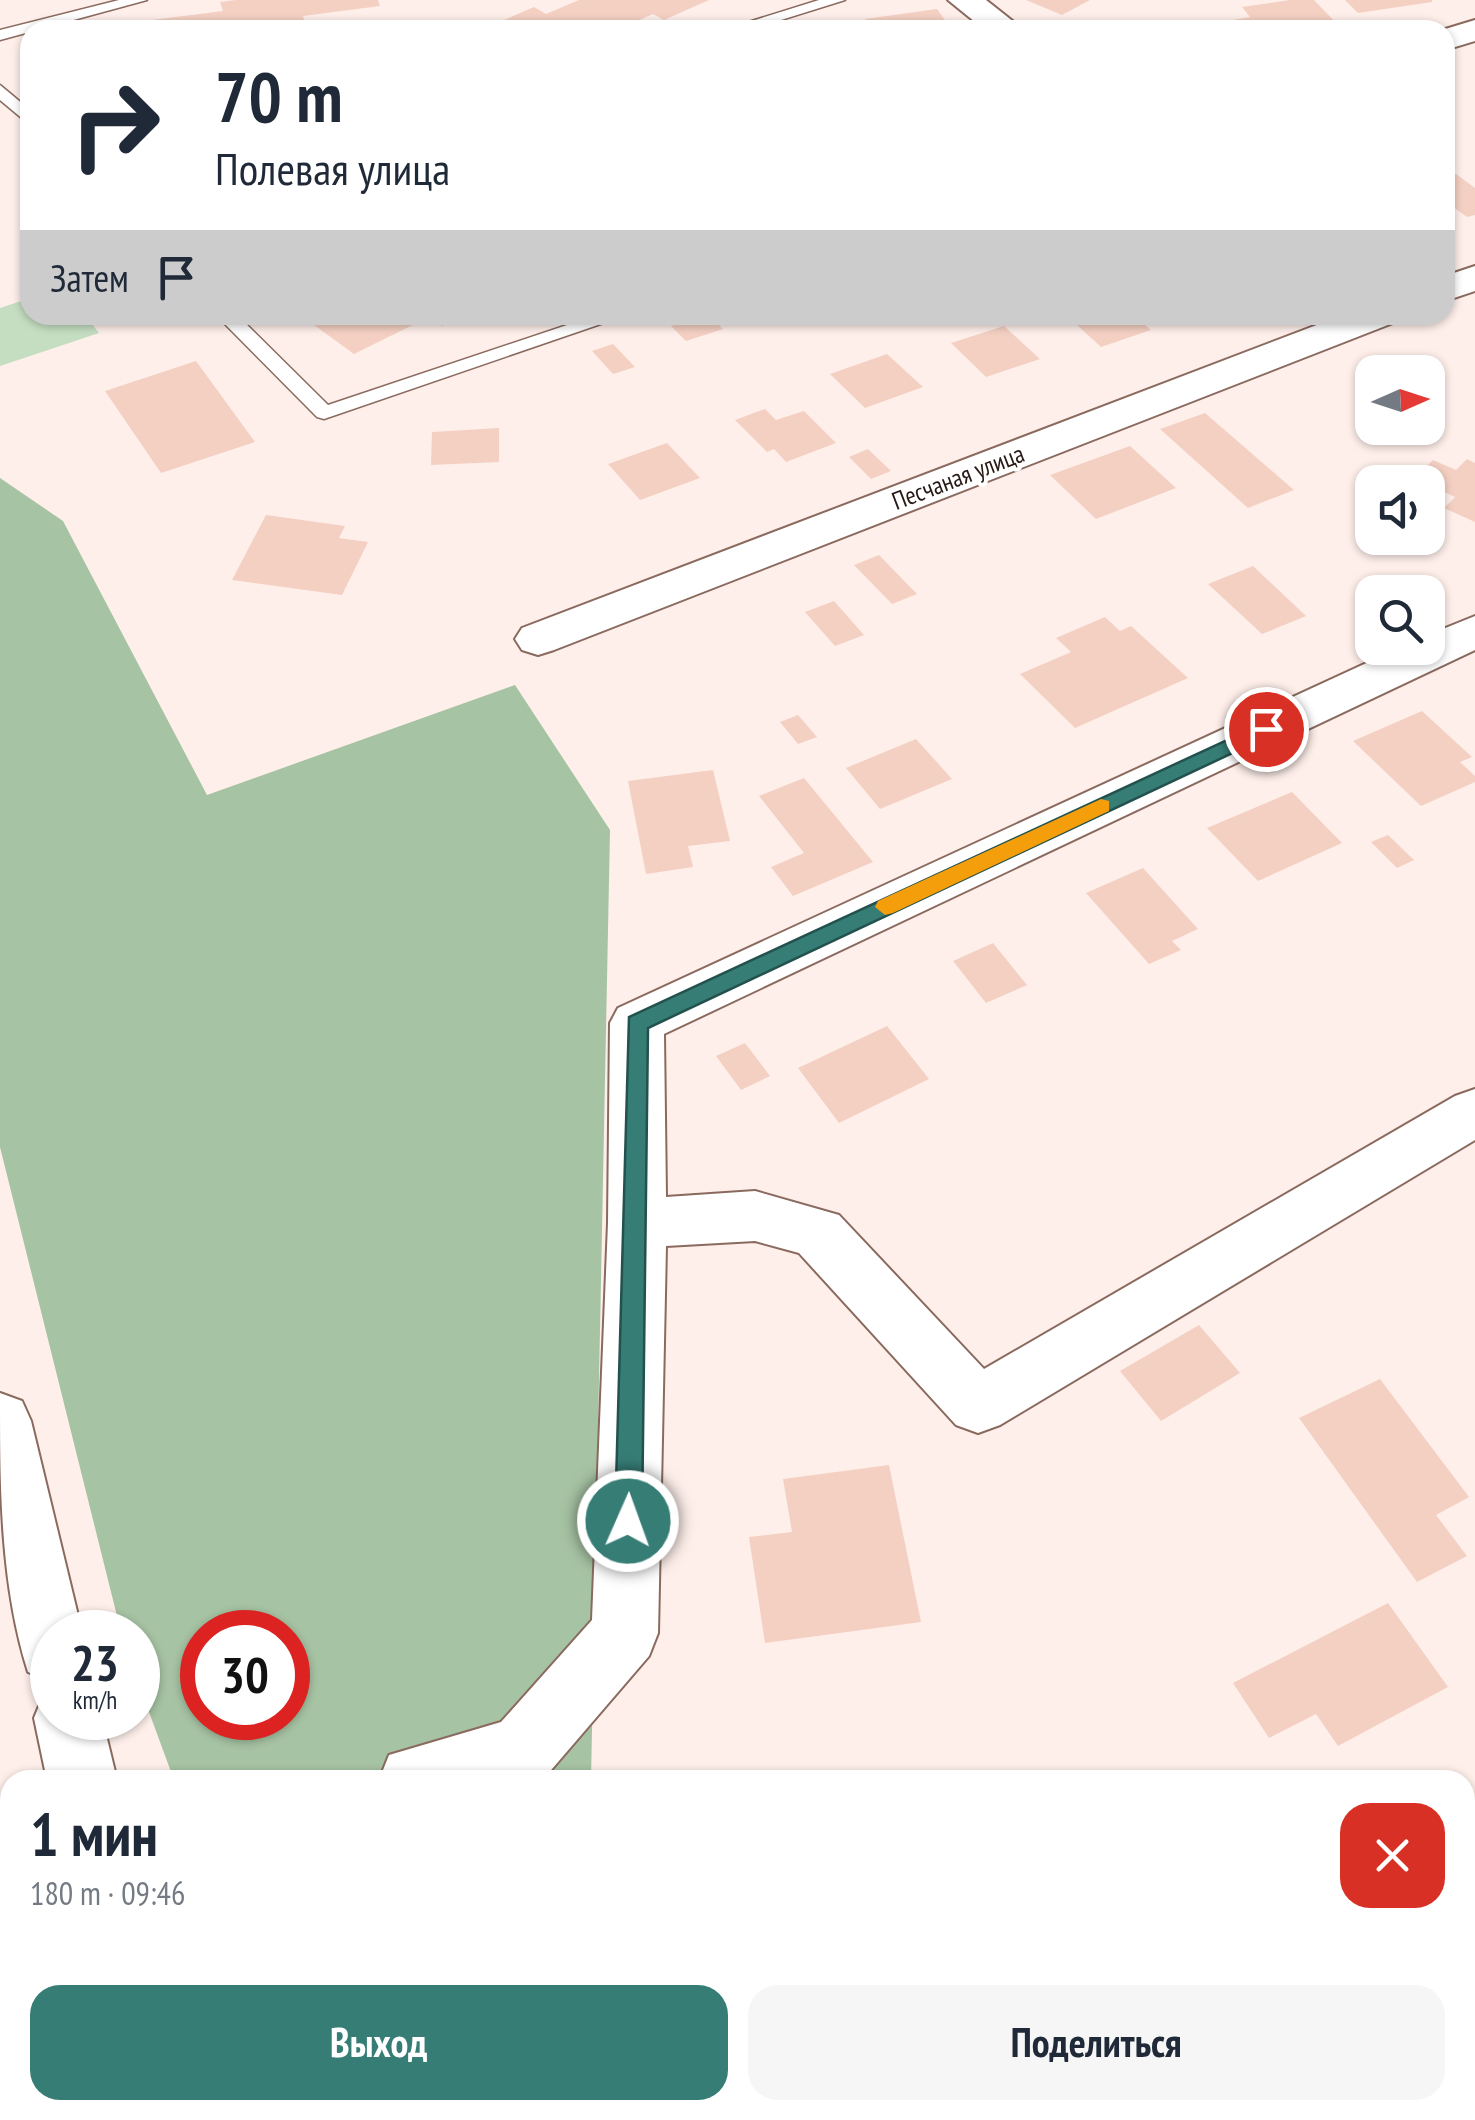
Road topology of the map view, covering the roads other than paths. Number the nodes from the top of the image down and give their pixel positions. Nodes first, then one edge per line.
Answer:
1 (139, 0) edge
2 (837, 0) edge
3 (964, 0) edge
4 (60, 20) edge
5 (766, 20) edge
6 (993, 20) edge
7 (0, 90) edge
8 (20, 110) edge
9 (236, 325) edge
10 (587, 325) edge
11 (1352, 325) edge
12 (1475, 631) edge
13 (538, 640) dead end
14 (1475, 1112) edge
15 (637, 1222) junction
16 (0, 1421) edge
17 (43, 1610) edge
18 (73, 1740) edge
19 (80, 1770) edge
20 (451, 1770) edge

1 - 4 lane
2 - 5 lane
3 - 6 street
7 - 8 lane
9 - 10 lane
11 - 13 street, Песчаная улица
12 - 15 street
14 - 15 street
15 - 20 street
16 - 17 street
18 - 19 street

